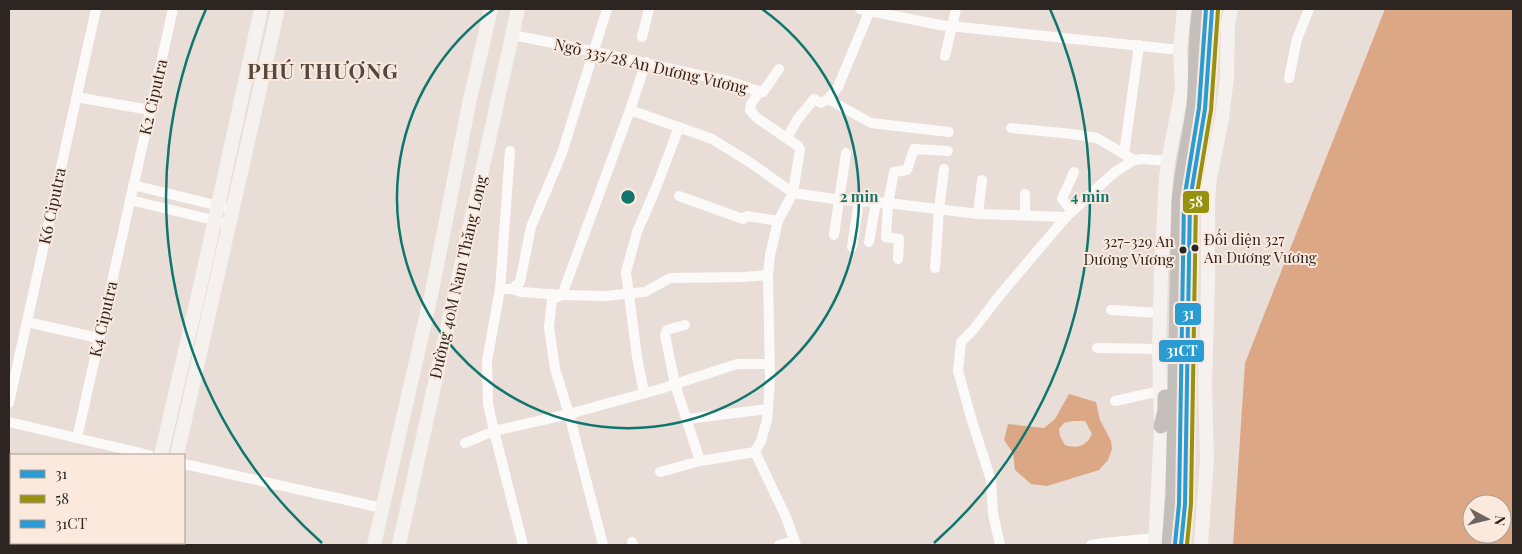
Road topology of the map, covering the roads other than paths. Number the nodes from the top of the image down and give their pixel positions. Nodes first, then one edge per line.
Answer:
1 (96, 9) edge
2 (173, 9) edge
3 (261, 9) edge
4 (278, 9) edge
5 (491, 9) edge
6 (518, 9) edge
7 (607, 9) edge
8 (649, 9) edge
9 (865, 9) edge
10 (956, 9) edge
11 (1184, 9) edge
12 (1190, 9) edge
13 (1200, 9) edge
14 (1212, 9) edge
15 (1231, 9) edge
16 (1309, 9) edge
17 (901, 13) edge
18 (952, 26) junction
19 (512, 35) junction
20 (642, 37) dead end
21 (1140, 45) junction
22 (1180, 50) junction
23 (594, 51) junction
24 (1196, 51) junction
25 (945, 56) dead end
26 (646, 62) junction
27 (779, 69) dead end
28 (1289, 78) dead end
29 (760, 92) junction
30 (76, 96) junction
31 (828, 99) junction
32 (150, 110) junction
33 (630, 110) junction
34 (679, 127) junction
35 (1011, 128) dead end
36 (949, 132) dead end
37 (786, 138) junction
38 (510, 151) dead end
39 (948, 151) dead end
40 (846, 153) dead end
41 (1124, 154) junction
42 (1190, 159) junction
43 (1134, 160) junction
44 (1168, 161) junction
45 (944, 169) dead end
46 (1074, 172) dead end
47 (982, 180) dead end
48 (133, 185) junction
49 (793, 193) junction
50 (1025, 194) dead end
51 (680, 196) dead end
52 (130, 200) junction
53 (840, 200) junction
54 (1184, 200) junction
55 (859, 201) junction
56 (876, 202) junction
57 (888, 202) junction
58 (218, 206) junction
59 (940, 209) junction
60 (233, 210) junction
61 (978, 214) junction
62 (1069, 214) junction
63 (1025, 215) junction
64 (215, 221) junction
65 (778, 222) junction
66 (230, 224) junction
67 (834, 235) dead end
68 (869, 242) dead end
69 (852, 247) dead end
70 (898, 259) dead end
71 (935, 268) dead end
72 (768, 275) junction
73 (500, 289) junction
74 (512, 289) junction
75 (629, 293) junction
76 (562, 296) junction
77 (1111, 310) dead end
78 (1160, 313) junction
79 (27, 322) junction
80 (685, 325) dead end
81 (1175, 325) junction
82 (98, 338) junction
83 (1097, 348) dead end
84 (1159, 349) junction
85 (769, 364) junction
86 (675, 384) junction
87 (1160, 391) junction
88 (644, 393) junction
89 (1114, 401) dead end
90 (9, 403) edge
91 (768, 409) junction
92 (569, 414) junction
93 (686, 419) junction
94 (9, 422) edge
95 (1161, 426) junction
96 (494, 431) junction
97 (77, 438) junction
98 (465, 443) dead end
99 (755, 452) junction
100 (145, 454) edge
101 (161, 454) edge
102 (177, 454) edge
103 (700, 461) junction
104 (185, 464) edge
105 (660, 472) dead end
106 (382, 508) junction
107 (795, 543) edge
108 (1160, 543) edge
109 (374, 545) edge
110 (398, 545) edge
111 (523, 545) edge
112 (603, 545) edge
113 (779, 545) edge
114 (1000, 545) edge
115 (1091, 545) edge
116 (1181, 545) edge
117 (1201, 545) edge

1 - 30 street, K6 Ciputra
2 - 32 street, K2 Ciputra
3 - 58 street
4 - 60 street
5 - 106 street, Đường 40M Nam Thăng Long
6 - 19 street, Đường 40M Nam Thăng Long
7 - 23 street
8 - 20 street
9 - 17 street
9 - 31 street
10 - 18 street
11 - 22 street
12 - 24 main road
13 - 24 main road
14 - 42 main road
15 - 117 street
16 - 28 street
17 - 18 street
18 - 21 street
18 - 25 street
19 - 23 street, Ngõ 335/28 An Dương Vương
19 - 110 street, Đường 40M Nam Thăng Long
21 - 22 street
21 - 41 street
22 - 44 street
23 - 26 street, Ngõ 335/28 An Dương Vương
23 - 74 street
24 - 42 main road
26 - 29 street, Ngõ 335/28 An Dương Vương
26 - 33 street
27 - 29 street, Ngõ 335/28 An Dương Vương
29 - 37 street
30 - 32 street
30 - 79 street, K6 Ciputra
31 - 36 street
31 - 37 street
32 - 48 street, K2 Ciputra
33 - 34 street
33 - 76 street
34 - 49 street
34 - 75 street
35 - 41 street
37 - 49 street
38 - 73 street
39 - 57 street
40 - 53 street
41 - 43 street
42 - 54 main road
43 - 44 street
43 - 62 street
44 - 78 street
45 - 59 street
46 - 62 street
47 - 61 street
48 - 52 street, K2 Ciputra
48 - 58 street
49 - 53 street
49 - 65 street
50 - 63 street
51 - 65 street
52 - 64 street
52 - 82 street, K4 Ciputra
53 - 55 street
53 - 67 street
54 - 81 main road
54 - 116 main road
55 - 56 street
55 - 69 street
56 - 57 street
56 - 68 street
57 - 59 street
57 - 70 street
58 - 60 street
58 - 64 street
59 - 61 street
59 - 71 street
60 - 66 street
61 - 63 street
62 - 63 street
62 - 114 street
64 - 66 street
64 - 101 street
65 - 72 street
66 - 102 street
72 - 75 street
72 - 85 street
73 - 74 street
73 - 96 street
74 - 76 street
75 - 76 street
75 - 88 street
76 - 92 street
77 - 78 street
78 - 84 street
79 - 82 street
79 - 90 street, K6 Ciputra
80 - 86 street
81 - 95 main road
81 - 108 main road
82 - 97 street, K4 Ciputra
83 - 84 street
84 - 87 street
85 - 86 street
85 - 91 street
86 - 88 street
86 - 93 street
87 - 89 street
87 - 95 street
88 - 92 street
91 - 93 street
91 - 99 street
92 - 96 street
92 - 112 street
93 - 103 street
94 - 97 street
95 - 108 street
96 - 98 street
96 - 111 street
97 - 100 street
99 - 103 street
99 - 107 street
103 - 105 street
104 - 106 street
106 - 109 street, Đường 40M Nam Thăng Long
107 - 113 street
108 - 115 street

